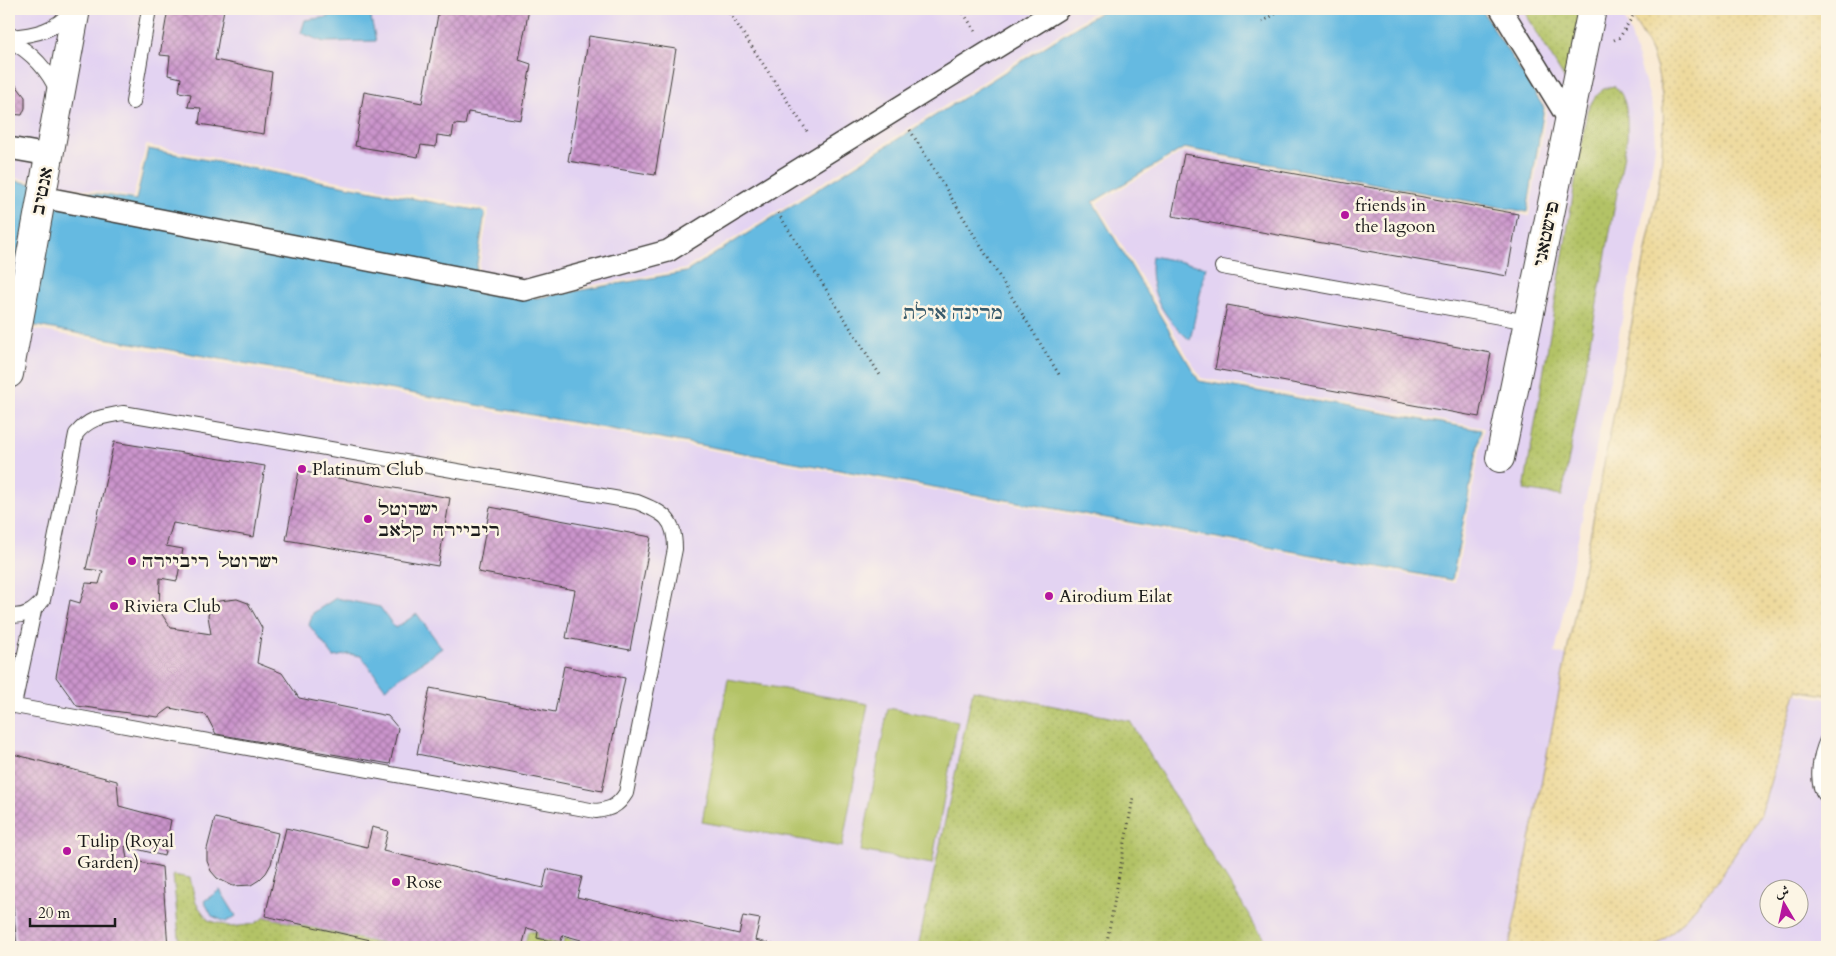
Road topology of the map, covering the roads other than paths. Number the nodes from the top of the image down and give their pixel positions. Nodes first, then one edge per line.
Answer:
1 (74, 9) edge
2 (149, 9) edge
3 (1058, 9) edge
4 (1501, 9) edge
5 (1592, 9) edge
6 (9, 38) edge
7 (60, 98) junction
8 (132, 102) dead end
9 (1569, 120) junction
10 (9, 148) edge
11 (45, 176) junction
12 (1222, 267) dead end
13 (1528, 322) junction
14 (9, 374) edge
15 (1500, 458) dead end
16 (34, 611) junction
17 (9, 615) edge
18 (12, 705) edge
19 (1827, 740) edge
20 (1827, 796) edge

1 - 6 lane
1 - 7 street, אנטיב
2 - 8 lane
3 - 11 street
4 - 9 street
5 - 9 street, פישטאני
6 - 7 lane
7 - 11 street, אנטיב
9 - 13 street, פישטאני
10 - 11 street
11 - 14 street, אנטיב
12 - 13 lane
13 - 15 street, פישטאני
16 - 17 lane
16 - 18 lane
16 - 18 lane
19 - 20 lane

